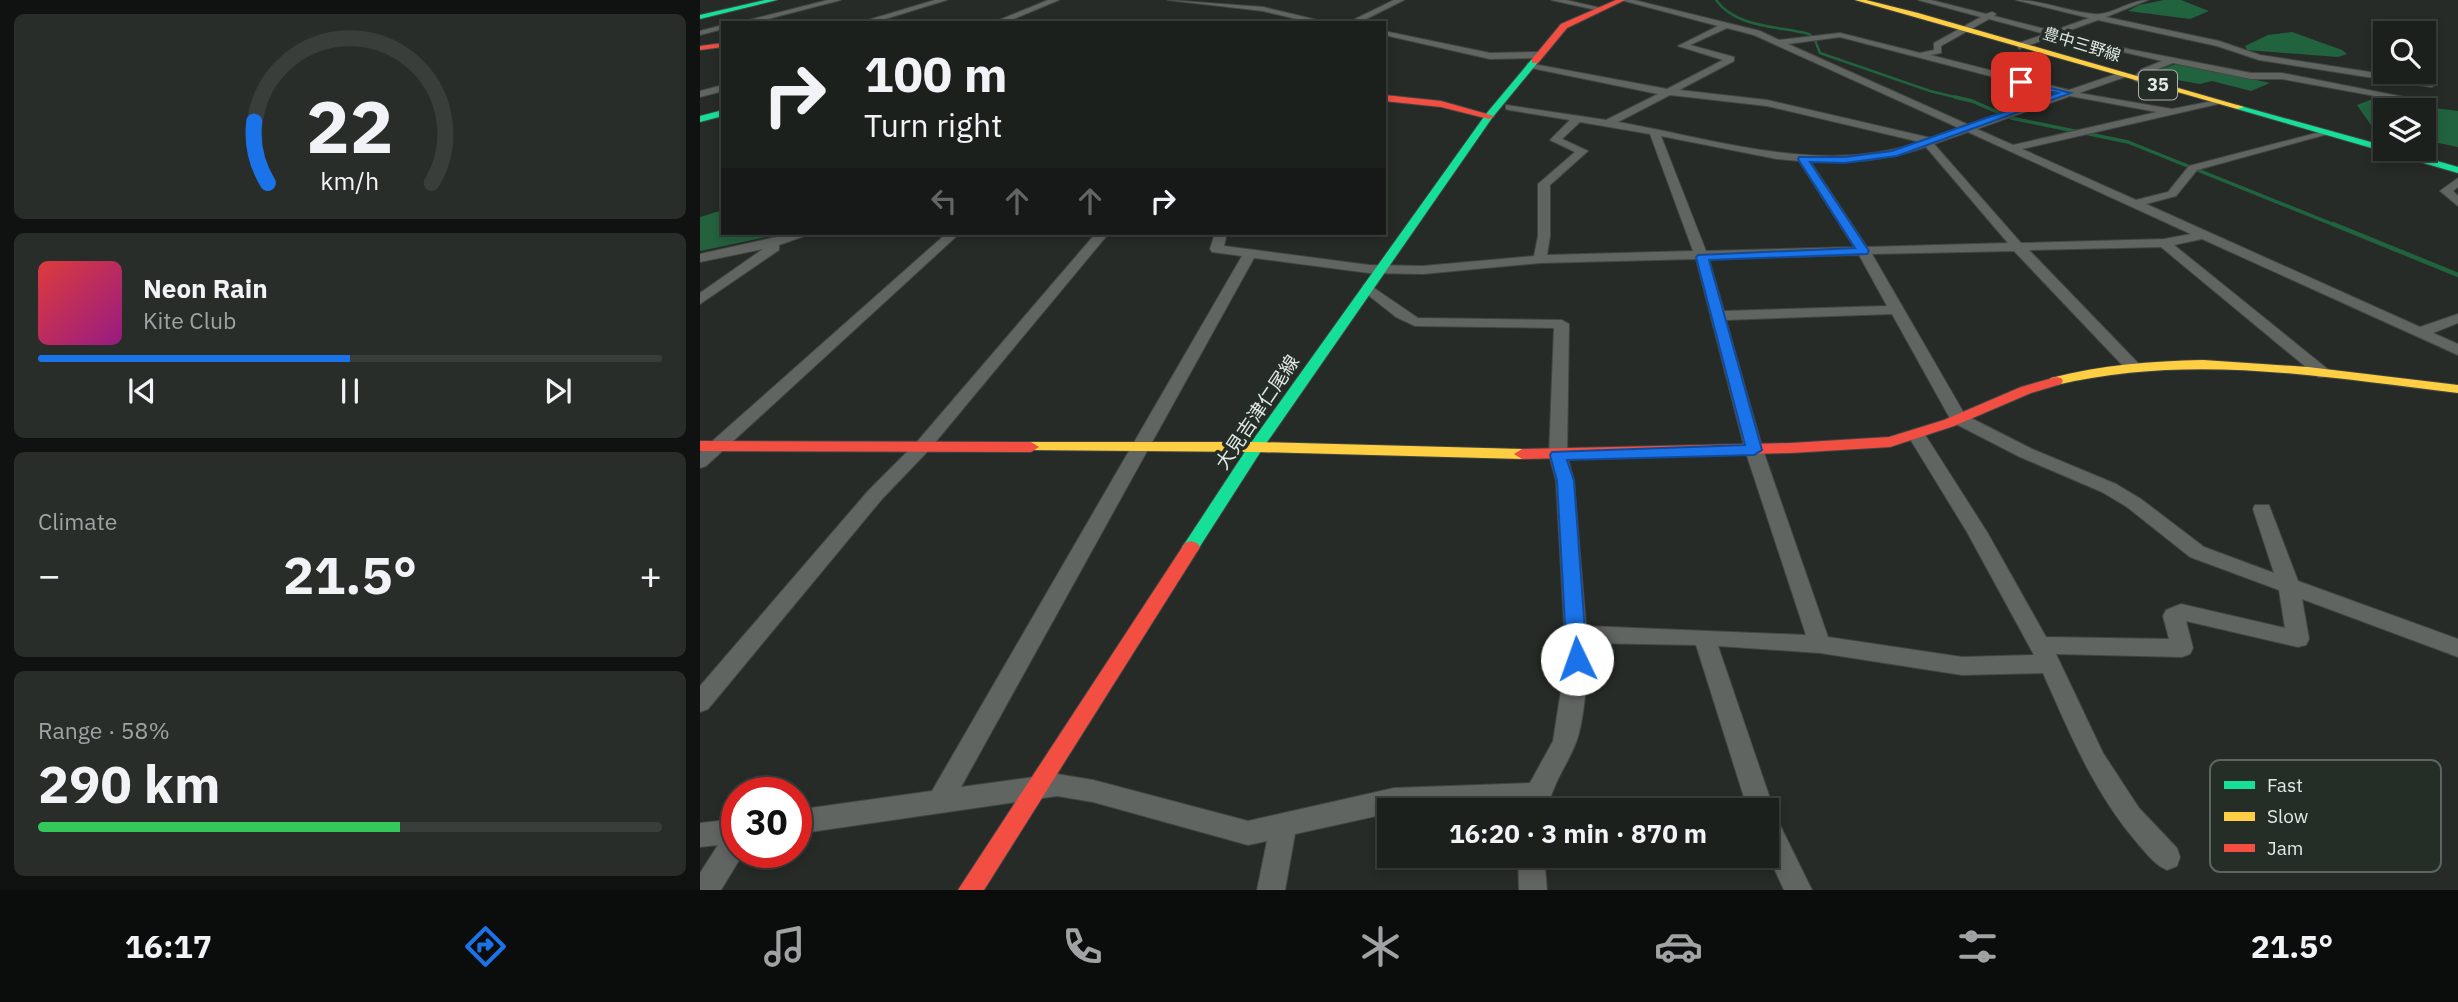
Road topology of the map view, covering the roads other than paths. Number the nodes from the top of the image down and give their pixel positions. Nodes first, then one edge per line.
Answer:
1 (774, 0) edge
2 (837, 0) edge
3 (943, 0) edge
4 (1055, 0) edge
5 (1172, 0) edge
6 (1400, 0) edge
7 (1555, 0) edge
8 (1624, 0) edge
9 (1858, 0) edge
10 (1922, 0) edge
11 (2144, 0) edge
12 (1209, 1) edge
13 (2027, 1) edge
14 (1601, 9) junction
15 (1988, 15) junction
16 (700, 17) edge
17 (2099, 18) junction
18 (749, 21) edge
19 (869, 21) edge
20 (1001, 21) edge
21 (1317, 21) edge
22 (1355, 21) edge
23 (1726, 24) junction
24 (721, 28) edge
25 (1966, 28) junction
26 (1386, 34) edge
27 (2053, 34) junction
28 (1777, 42) junction
29 (700, 44) edge
30 (2021, 45) junction
31 (721, 46) edge
32 (2228, 47) junction
33 (1917, 56) junction
34 (1536, 60) junction
35 (2175, 60) junction
36 (2373, 75) edge
37 (2130, 77) junction
38 (700, 80) edge
39 (721, 85) edge
40 (721, 87) edge
41 (1672, 92) junction
42 (2067, 93) junction
43 (700, 94) edge
44 (2403, 98) edge
45 (1386, 99) edge
46 (2216, 102) junction
47 (1509, 107) dead end
48 (2174, 112) junction
49 (721, 114) edge
50 (1489, 116) junction
51 (700, 119) edge
52 (1577, 119) junction
53 (1607, 124) junction
54 (1966, 128) junction
55 (1654, 132) junction
56 (2324, 132) junction
57 (1929, 142) junction
58 (2012, 148) junction
59 (1803, 159) junction
60 (2458, 170) edge
61 (2458, 181) edge
62 (2458, 202) edge
63 (2133, 204) junction
64 (800, 235) edge
65 (952, 235) edge
66 (1101, 235) edge
67 (1220, 235) edge
68 (2203, 235) junction
69 (784, 240) junction
70 (2164, 243) junction
71 (2019, 248) junction
72 (1863, 251) junction
73 (1250, 254) junction
74 (1702, 257) junction
75 (700, 258) edge
76 (1540, 259) junction
77 (1381, 270) junction
78 (1368, 288) junction
79 (700, 300) edge
80 (1896, 310) junction
81 (1718, 316) junction
82 (2458, 318) edge
83 (2419, 333) junction
84 (2458, 350) edge
85 (2133, 367) junction
86 (2324, 374) junction
87 (2458, 389) edge
88 (1958, 418) junction
89 (1916, 434) junction
90 (700, 446) edge
91 (718, 446) junction
92 (922, 447) junction
93 (1140, 447) junction
94 (1256, 447) junction
95 (1754, 450) junction
96 (1558, 455) junction
97 (700, 462) edge
98 (2262, 509) dead end
99 (2289, 585) junction
100 (1576, 634) junction
101 (1704, 637) junction
102 (1820, 644) junction
103 (2458, 648) edge
104 (2045, 655) junction
105 (700, 702) edge
106 (1038, 788) junction
107 (1429, 798) edge
108 (1516, 798) edge
109 (1538, 798) edge
110 (1757, 798) edge
111 (940, 801) junction
112 (1377, 804) edge
113 (812, 820) edge
114 (1283, 827) junction
115 (721, 833) edge
116 (700, 835) edge
117 (1779, 851) edge
118 (2167, 857) dead end
119 (721, 865) edge
120 (1532, 868) edge
121 (705, 890) edge
122 (970, 890) edge
123 (1271, 890) edge
124 (1533, 890) edge
125 (1798, 890) edge

1 - 16 main road
2 - 18 street
3 - 19 street
4 - 20 street
5 - 12 street
6 - 22 street
7 - 14 street
8 - 14 main road, 大見吉津仁尾線
8 - 23 street
9 - 25 main road, 豊中三野線 / 35
10 - 15 street
11 - 17 street
12 - 21 street
13 - 15 street
13 - 17 street
14 - 34 main road, 大見吉津仁尾線
15 - 25 street
15 - 27 street
17 - 27 street
17 - 32 street
23 - 28 street
23 - 41 street
24 - 29 street
25 - 30 main road, 豊中三野線 / 35
25 - 33 street
26 - 34 street
27 - 30 street
27 - 35 street
28 - 33 street
28 - 54 street
29 - 31 main road
30 - 37 main road, 豊中三野線 / 35
32 - 35 street
32 - 36 street
33 - 42 street
34 - 41 street
34 - 50 main road, 大見吉津仁尾線
35 - 37 street
35 - 44 street
37 - 42 street
37 - 46 main road, 豊中三野線 / 35
38 - 39 street
40 - 43 street
41 - 53 street
41 - 57 street
42 - 48 street
42 - 54 street
45 - 50 main road
46 - 48 street
46 - 56 main road, 豊中三野線 / 35
47 - 52 street
48 - 58 street
49 - 51 main road
50 - 77 main road, 大見吉津仁尾線
52 - 53 street
52 - 76 street
53 - 55 street
54 - 57 street
54 - 58 street
55 - 59 street
55 - 74 street
56 - 60 main road, 豊中三野線 / 35
56 - 63 street
57 - 59 street
57 - 71 street
58 - 63 street
59 - 72 street
61 - 62 street
63 - 68 street
64 - 69 street
65 - 91 street
66 - 92 street
67 - 73 street
68 - 70 street
68 - 83 street
69 - 75 street
69 - 79 street
70 - 71 street
70 - 86 street
71 - 72 street
71 - 85 street
72 - 74 street
72 - 80 street
73 - 77 street
73 - 93 street
74 - 76 street
74 - 81 street
76 - 77 street
77 - 78 main road, 大見吉津仁尾線
78 - 94 main road, 大見吉津仁尾線
78 - 96 street
80 - 81 street
80 - 88 street
81 - 95 street
82 - 83 street
83 - 84 street
85 - 86 main road
85 - 88 main road
86 - 87 main road
88 - 89 main road
88 - 99 street
89 - 95 main road
89 - 104 street
90 - 91 main road
91 - 92 main road
91 - 97 street
92 - 93 main road
92 - 105 street
93 - 94 main road
93 - 111 street
94 - 96 main road
94 - 106 main road, 大見吉津仁尾線
95 - 96 main road
95 - 102 street
96 - 100 street
98 - 99 street
99 - 103 street
99 - 104 street
100 - 101 street
100 - 109 street
101 - 102 street
101 - 110 street
102 - 104 street
104 - 118 street
106 - 111 street
106 - 114 street
106 - 122 main road, 大見吉津仁尾線
107 - 108 street
111 - 113 street
112 - 114 street
114 - 123 street
115 - 116 street
117 - 125 street
119 - 121 street
120 - 124 street

